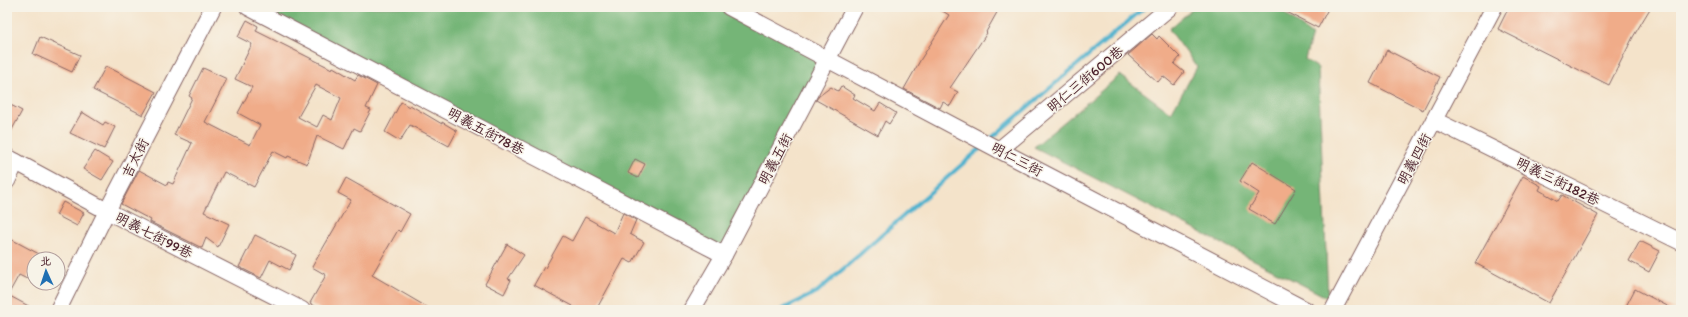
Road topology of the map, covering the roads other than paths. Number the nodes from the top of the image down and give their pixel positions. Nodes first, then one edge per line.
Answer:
1 (213, 7) edge
2 (248, 7) edge
3 (729, 7) edge
4 (855, 7) edge
5 (1170, 7) edge
6 (1494, 7) edge
7 (828, 59) junction
8 (1434, 120) junction
9 (990, 145) junction
10 (12, 160) edge
11 (7, 181) edge
12 (107, 211) junction
13 (1681, 242) edge
14 (724, 256) junction
15 (58, 310) edge
16 (302, 310) edge
17 (692, 310) edge
18 (1306, 310) edge
19 (1333, 310) edge

1 - 12 street, 吉太街
2 - 14 street, 明義五街78巷
3 - 7 street, 明仁三街
4 - 7 street, 明義五街
5 - 9 street, 明仁三街600巷
6 - 8 street, 明義四街
7 - 9 street, 明仁三街
7 - 14 street, 明義五街
8 - 13 street, 明義三街182巷
8 - 19 street, 明義四街
9 - 18 street, 明仁三街
10 - 11 street
10 - 12 street, 明義七街99巷
12 - 15 street, 吉太街
12 - 16 street, 明義七街99巷
14 - 17 street, 明義五街

